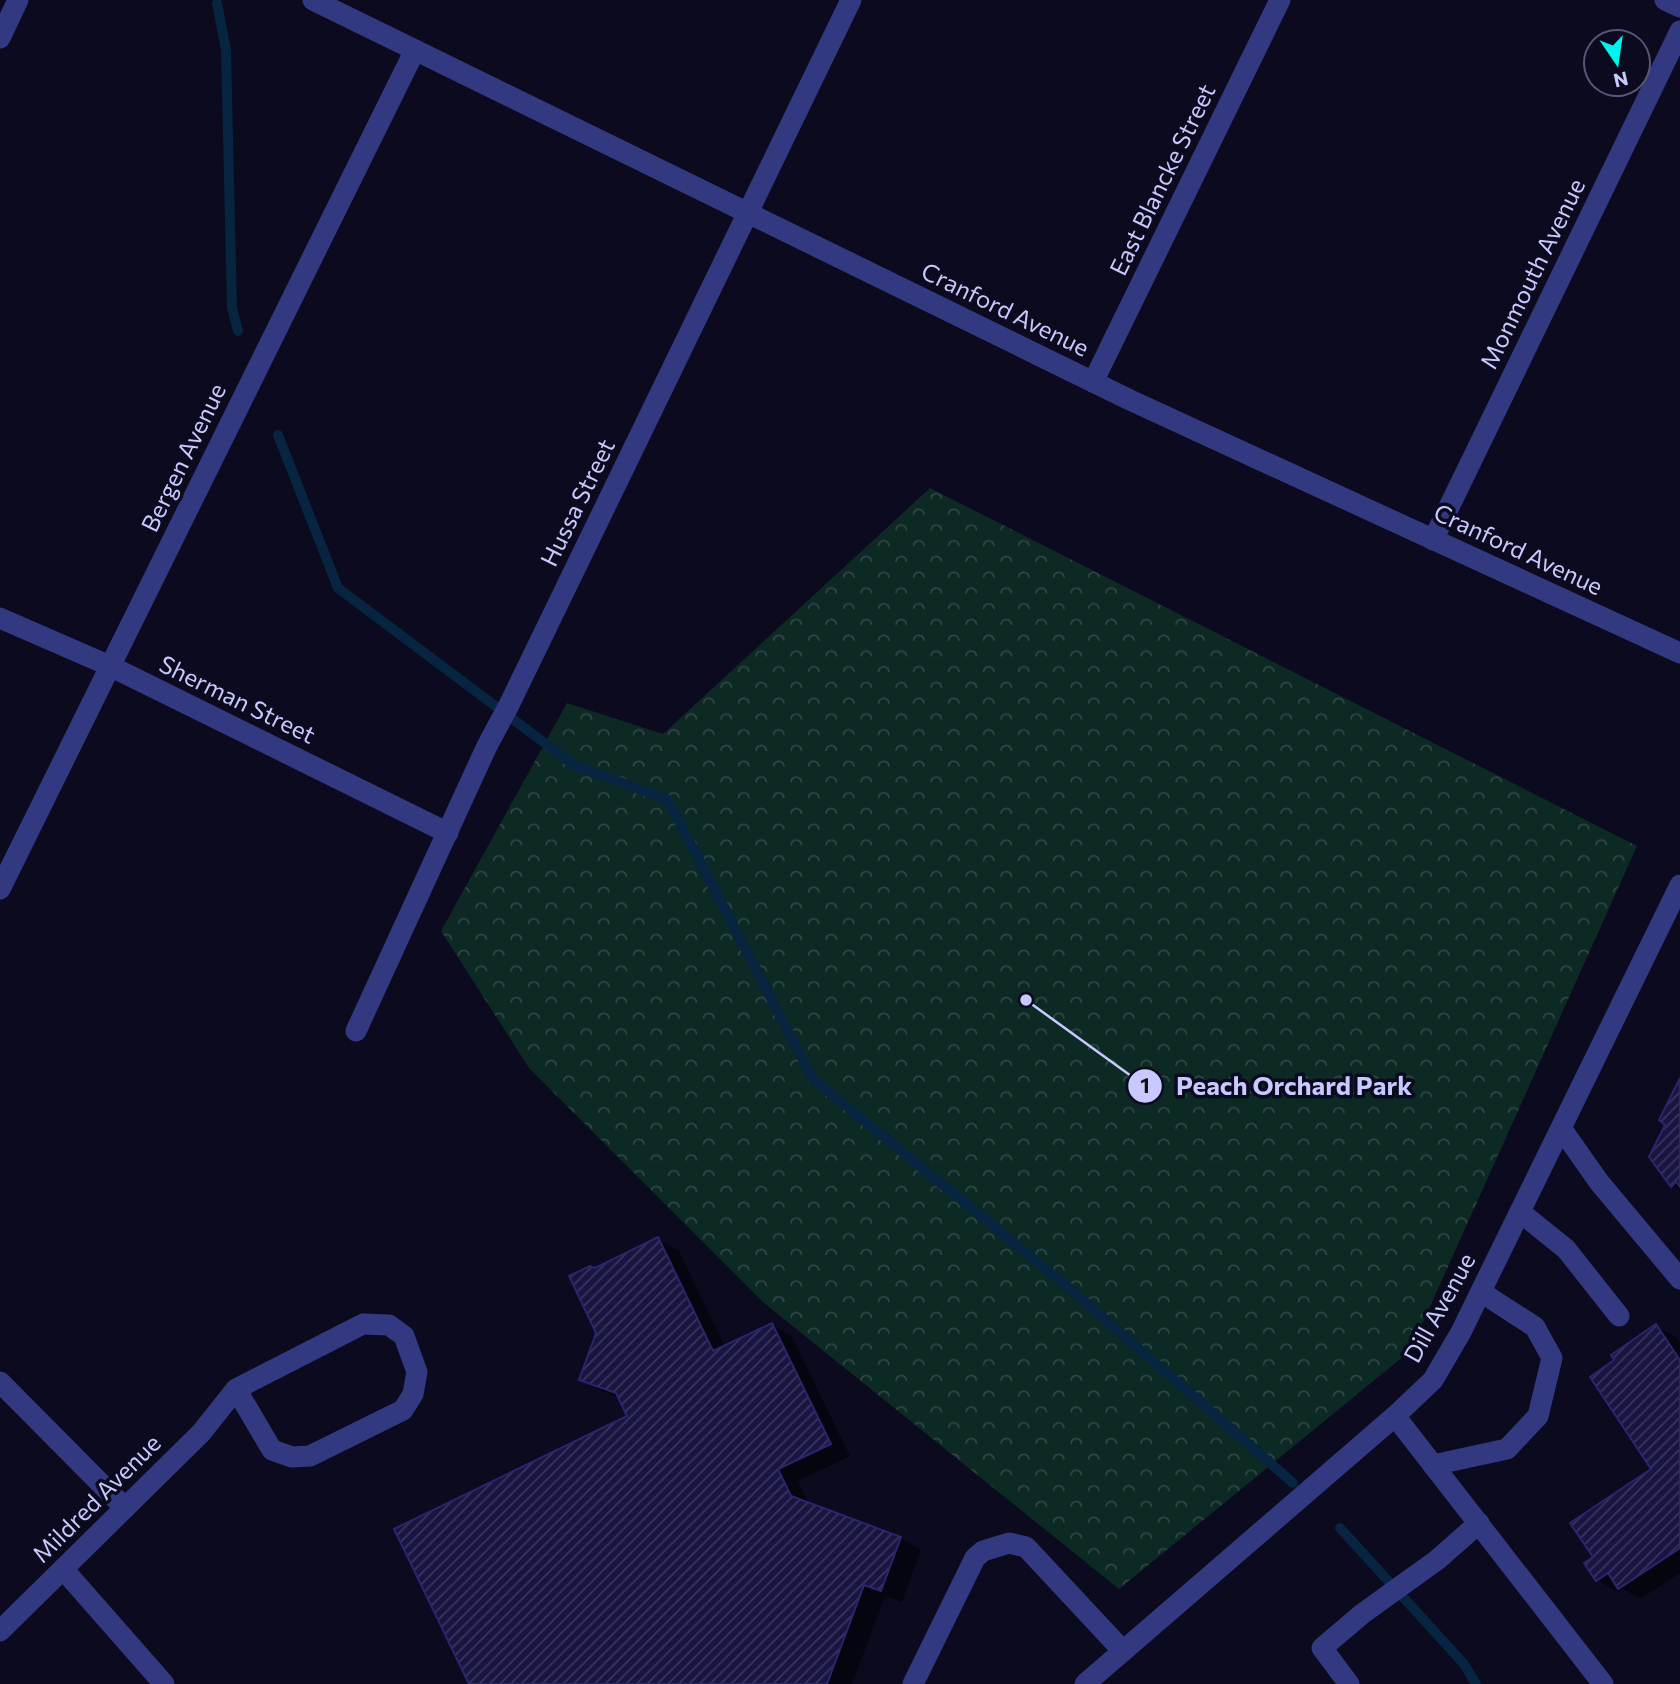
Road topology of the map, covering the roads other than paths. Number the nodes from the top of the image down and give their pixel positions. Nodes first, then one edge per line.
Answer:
1 (18, 0) edge
2 (313, 0) edge
3 (851, 0) edge
4 (1280, 0) edge
5 (1665, 0) edge
6 (1680, 8) edge
7 (1680, 31) edge
8 (0, 38) edge
9 (415, 50) junction
10 (748, 213) junction
11 (1093, 383) junction
12 (1433, 540) junction
13 (0, 618) edge
14 (1680, 653) edge
15 (110, 666) junction
16 (448, 833) junction
17 (1680, 885) edge
18 (0, 889) edge
19 (356, 1031) dead end
20 (1561, 1128) junction
21 (1520, 1212) junction
22 (1680, 1279) edge
23 (1481, 1292) junction
24 (1619, 1316) dead end
25 (0, 1382) edge
26 (236, 1389) junction
27 (1395, 1416) junction
28 (1433, 1465) junction
29 (125, 1508) junction
30 (1479, 1523) junction
31 (63, 1569) junction
32 (0, 1631) edge
33 (1123, 1651) junction
34 (164, 1684) edge
35 (913, 1684) edge
36 (1085, 1684) edge
37 (1349, 1684) edge
38 (1603, 1684) edge

1 - 8 street
2 - 9 street, Cranford Avenue
3 - 10 street, Hussa Street
4 - 11 street, East Blancke Street
5 - 6 street
7 - 12 street, Monmouth Avenue
9 - 10 street, Cranford Avenue
9 - 15 street, Bergen Avenue
10 - 11 street, Cranford Avenue
10 - 16 street, Hussa Street
11 - 12 street, Cranford Avenue
12 - 14 street, Cranford Avenue
13 - 15 street, Sherman Street
15 - 16 street, Sherman Street
15 - 18 street, Bergen Avenue
16 - 19 street, Hussa Street
17 - 20 street, Dill Avenue
20 - 21 street, Dill Avenue
20 - 22 street
21 - 23 street, Dill Avenue
21 - 24 street
23 - 27 street, Dill Avenue
23 - 28 street
25 - 29 street
26 - 26 street
26 - 29 street, Mildred Avenue
27 - 28 street
27 - 33 street, Dill Avenue
28 - 30 street
29 - 31 street, Mildred Avenue
30 - 37 street
30 - 38 street
31 - 32 street, Mildred Avenue
31 - 34 street
33 - 35 street
33 - 36 street, Dill Avenue

